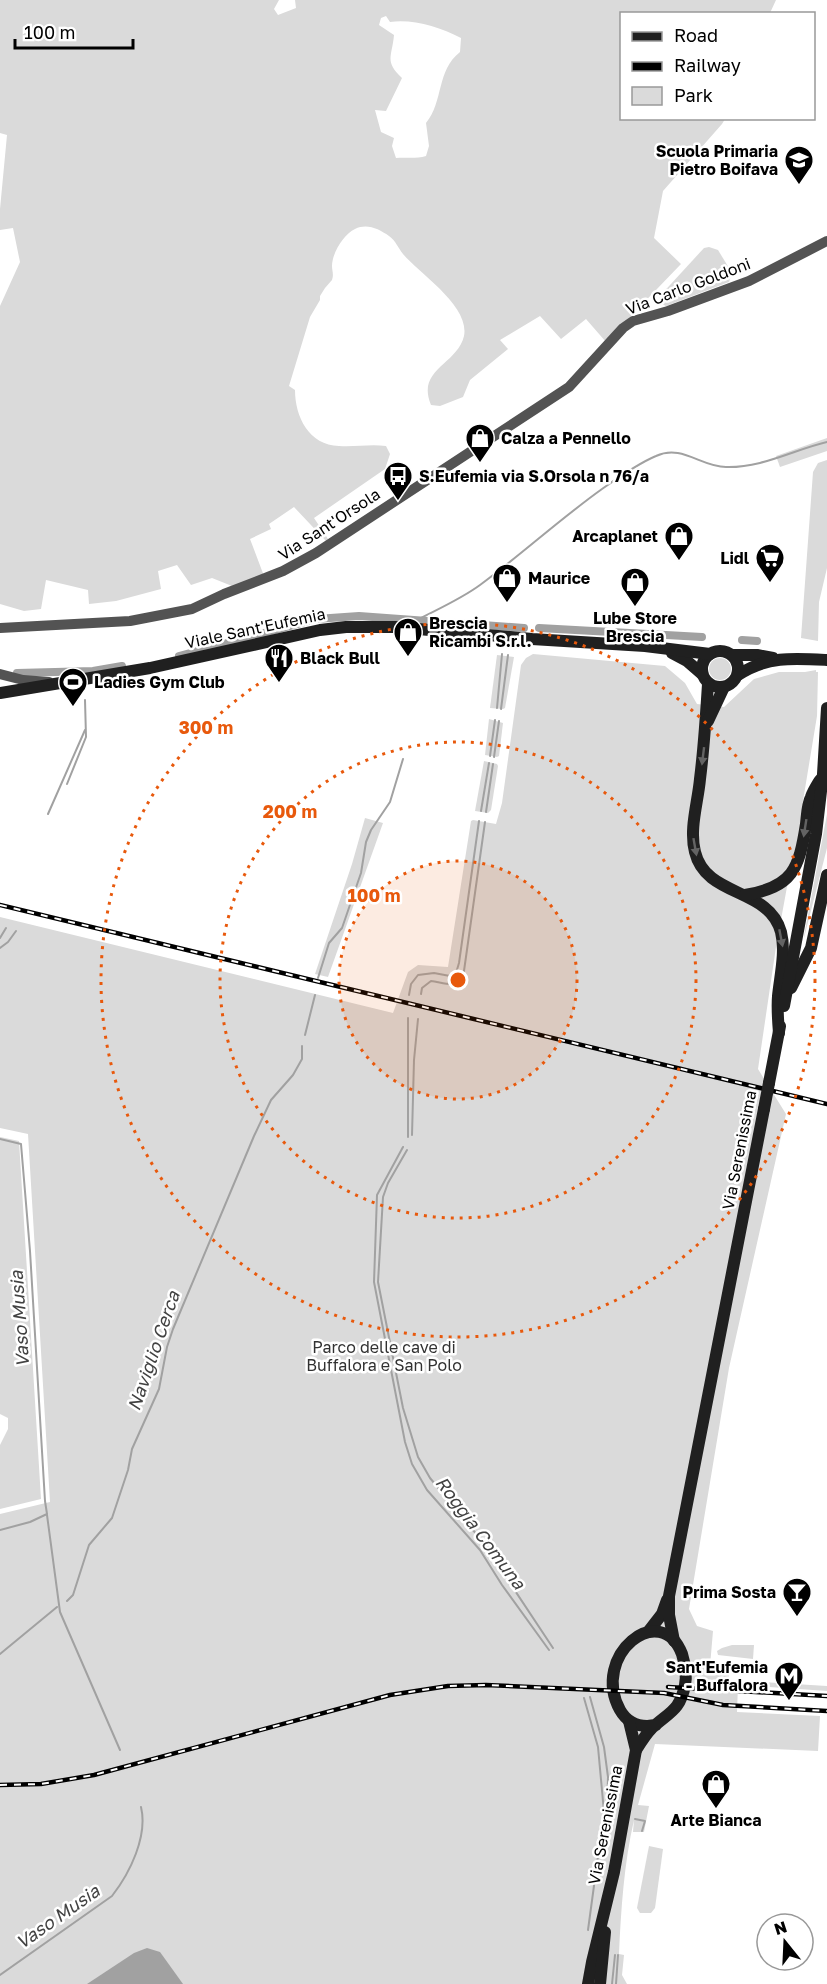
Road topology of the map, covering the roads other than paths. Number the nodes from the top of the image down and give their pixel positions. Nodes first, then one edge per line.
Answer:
1 (827, 240) edge
2 (623, 328) joint
3 (0, 628) edge
4 (663, 649) junction
5 (827, 651) edge
6 (710, 654) junction
7 (733, 656) junction
8 (782, 658) junction
9 (827, 660) edge
10 (0, 674) edge
11 (738, 675) junction
12 (705, 679) junction
13 (62, 683) junction
14 (724, 687) junction
15 (0, 693) edge
16 (827, 708) edge
17 (707, 722) junction
18 (823, 774) junction
19 (827, 875) edge
20 (746, 895) junction
21 (785, 999) junction
22 (779, 1033) junction
23 (669, 1596) junction
24 (648, 1632) junction
25 (674, 1641) junction
26 (629, 1720) junction
27 (656, 1725) junction
28 (636, 1750) junction
29 (606, 1907) junction
30 (592, 1962) junction
31 (588, 1984) edge
32 (593, 1984) edge
33 (600, 1984) edge

1 - 2 street, Via Carlo Goldoni
2 - 3 street, Via Sant'Orsola
4 - 6 main road, Viale Sant'Eufemia
4 - 12 main road, Viale Sant'Eufemia
4 - 13 main road, Viale Sant'Eufemia
5 - 8 main road
6 - 7 main road
6 - 12 main road
7 - 8 main road
7 - 11 main road
8 - 9 main road
8 - 11 main road
10 - 13 street
11 - 14 main road
12 - 14 main road
12 - 17 main road
13 - 15 main road, Viale Sant'Eufemia
14 - 17 main road
16 - 18 main road, Via Serenissima
17 -> 20 main road
18 -> 20 main road
18 - 21 main road, Via Serenissima
19 - 21 main road
20 -> 22 main road
21 - 22 main road, Via Serenissima
22 - 23 main road, Via Serenissima, bridge
23 - 24 main road, Via Serenissima
23 - 25 main road, Via Serenissima
24 - 25 main road
24 - 26 main road, Via Serenissima
25 - 27 main road, Via Serenissima
26 - 27 main road
26 - 28 main road, Via Serenissima
27 - 28 main road, Via Serenissima
28 - 29 main road, Via Serenissima
29 - 30 main road, Via Serenissima
29 - 33 main road, Via Serenissima
30 - 31 main road, Via Serenissima
30 - 32 main road

